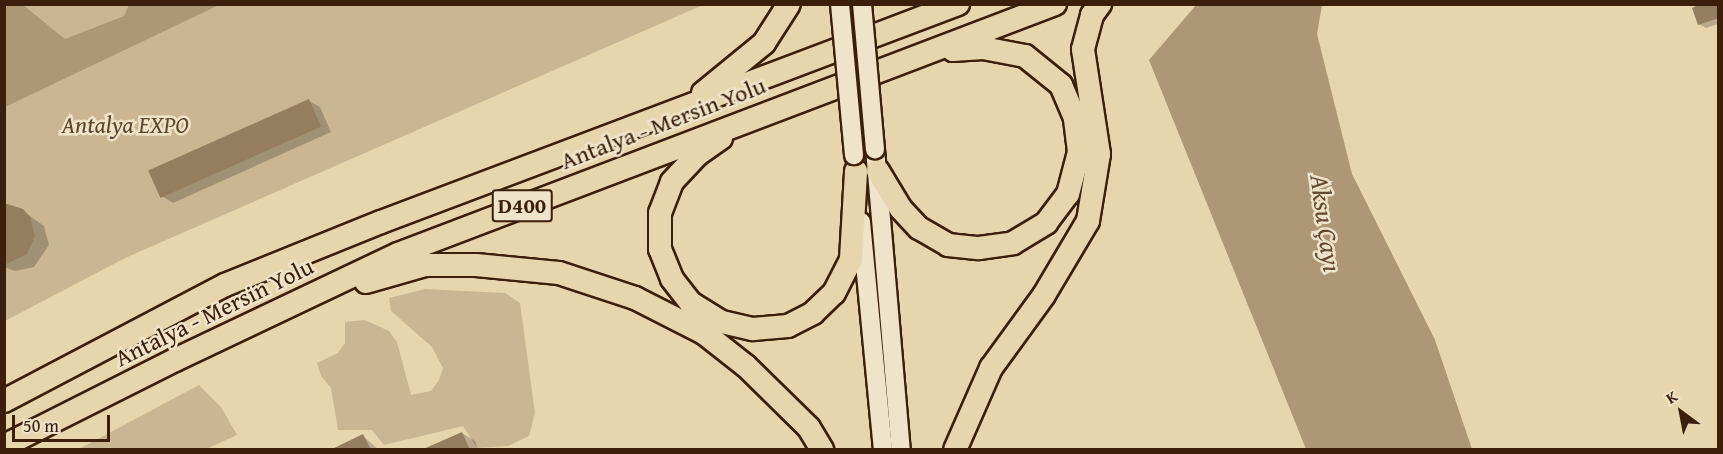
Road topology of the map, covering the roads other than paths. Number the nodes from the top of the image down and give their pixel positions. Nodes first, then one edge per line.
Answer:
1 (789, 4) edge
2 (840, 4) edge
3 (862, 4) edge
4 (958, 4) edge
5 (1055, 4) edge
6 (1100, 4) edge
7 (928, 51) junction
8 (685, 108) junction
9 (747, 119) junction
10 (862, 166) junction
11 (293, 304) junction
12 (4, 401) edge
13 (4, 446) edge
14 (822, 450) edge
15 (883, 450) edge
16 (901, 450) edge
17 (955, 450) edge

1 - 8 highway
2 - 10 main road, bridge
3 - 10 main road, bridge
4 - 8 highway, Antalya - Mersin Yolu / D400
5 - 7 highway, Antalya - Mersin Yolu / D400
6 - 17 highway
7 - 9 highway, Antalya - Mersin Yolu / D400
7 - 10 highway
8 - 12 highway, Antalya - Mersin Yolu / D400
9 - 10 highway
9 - 11 highway, Antalya - Mersin Yolu / D400
10 - 15 main road
10 - 16 main road
11 - 13 highway, Antalya - Mersin Yolu / D400
11 - 14 highway

